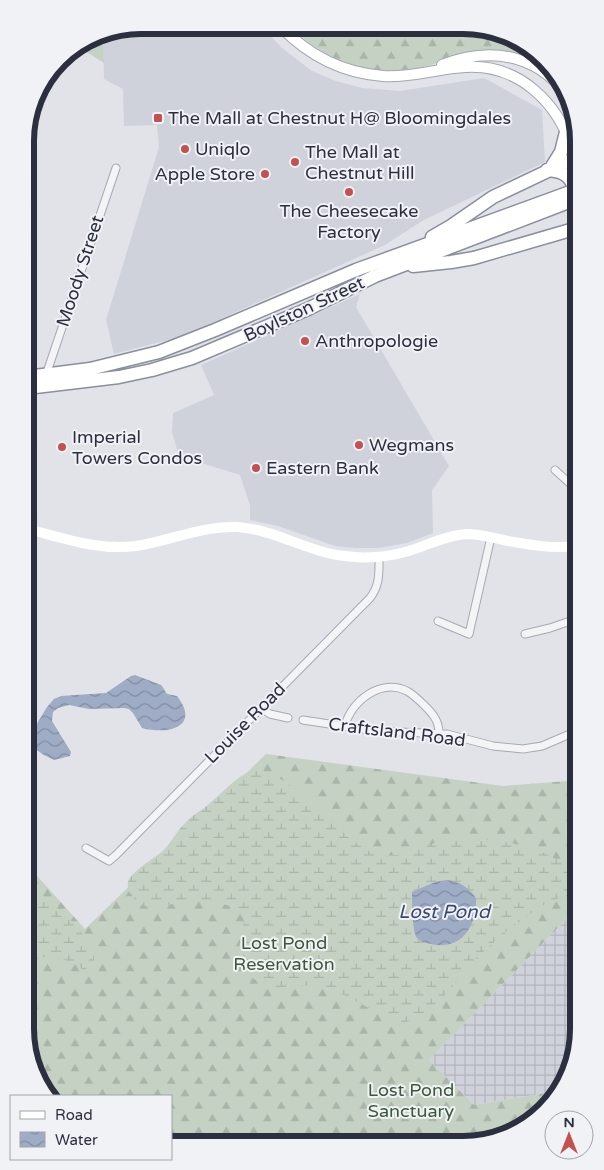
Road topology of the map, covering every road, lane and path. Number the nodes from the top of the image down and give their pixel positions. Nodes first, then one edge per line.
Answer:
1 (289, 34) edge
2 (420, 74) junction
3 (548, 75) edge
4 (566, 132) junction
5 (570, 143) edge
6 (570, 160) edge
7 (116, 168) dead end
8 (549, 169) junction
9 (570, 185) edge
10 (570, 194) edge
11 (570, 231) edge
12 (392, 263) junction
13 (46, 375) junction
14 (34, 376) edge
15 (34, 387) edge
16 (555, 470) dead end
17 (570, 484) edge
18 (34, 531) edge
19 (489, 537) junction
20 (570, 546) edge
21 (379, 557) junction
22 (438, 621) dead end
23 (570, 622) edge
24 (525, 634) dead end
25 (260, 708) junction
26 (288, 718) dead end
27 (303, 720) dead end
28 (344, 726) junction
29 (439, 733) junction
30 (570, 734) edge
31 (86, 848) dead end

1 - 2 street
2 - 3 street
2 - 4 street
4 - 5 street
4 - 8 highway
6 - 8 highway
7 - 13 street, Moody Street
8 - 9 highway
8 - 12 highway
10 - 12 highway, Boylston Street
11 - 12 highway
12 - 13 highway, Boylston Street
12 - 15 highway, Boylston Street
13 - 14 highway, Boylston Street
16 - 17 street
18 - 21 street
19 - 20 street
19 - 21 street
19 - 22 street
21 - 25 street, Louise Road
23 - 24 street
25 - 26 street
25 - 31 street, Louise Road
27 - 28 street, Craftsland Road
28 - 29 street, Craftsland Road
28 - 29 street
29 - 30 street, Craftsland Road

